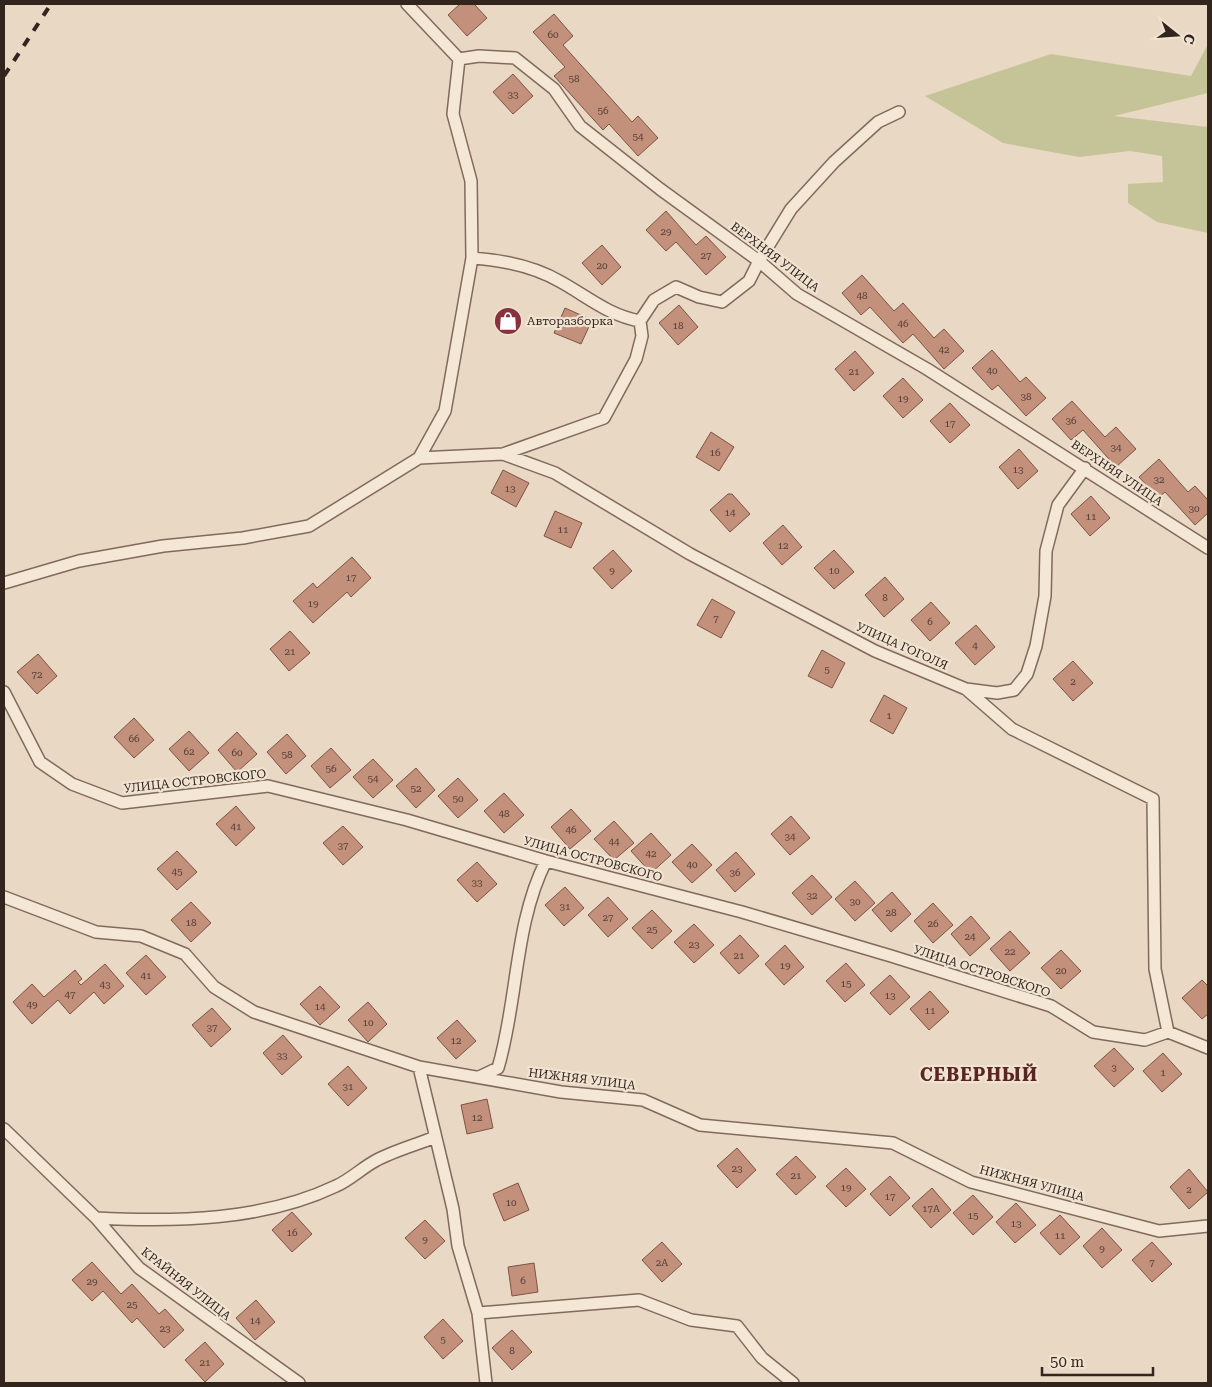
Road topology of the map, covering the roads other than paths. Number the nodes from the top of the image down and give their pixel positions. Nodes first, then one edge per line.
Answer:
1 (406, 4) edge
2 (459, 59) junction
3 (899, 112) dead end
4 (472, 258) junction
5 (759, 261) junction
6 (640, 322) junction
7 (503, 454) junction
8 (419, 458) junction
9 (1085, 468) junction
10 (1208, 548) edge
11 (4, 583) edge
12 (966, 689) junction
13 (4, 692) edge
14 (546, 861) junction
15 (4, 897) edge
16 (1168, 1032) junction
17 (1208, 1048) edge
18 (419, 1067) junction
19 (479, 1078) junction
20 (4, 1129) edge
21 (436, 1137) junction
22 (96, 1218) junction
23 (1208, 1226) edge
24 (478, 1313) junction
25 (299, 1383) edge
26 (486, 1383) edge
27 (793, 1383) edge

1 - 2 street
2 - 4 street
2 - 5 street, ВЕРХНЯЯ УЛИЦА
3 - 5 street
4 - 6 street
4 - 8 street
5 - 6 street
5 - 9 street, ВЕРХНЯЯ УЛИЦА
6 - 7 street
7 - 8 street, УЛИЦА ГОГОЛЯ
7 - 12 street, УЛИЦА ГОГОЛЯ
8 - 11 street
9 - 10 street, ВЕРХНЯЯ УЛИЦА
9 - 12 street
12 - 16 street, УЛИЦА ГОГОЛЯ
13 - 14 street, УЛИЦА ОСТРОВСКОГО
14 - 16 street, УЛИЦА ОСТРОВСКОГО
14 - 19 street
15 - 18 street, НИЖНЯЯ УЛИЦА
16 - 17 street
18 - 19 street, НИЖНЯЯ УЛИЦА
18 - 21 street
19 - 23 street, НИЖНЯЯ УЛИЦА
20 - 22 street, КРАЙНЯЯ УЛИЦА
21 - 22 street
21 - 24 street
22 - 25 street, КРАЙНЯЯ УЛИЦА
24 - 26 street
24 - 27 street

